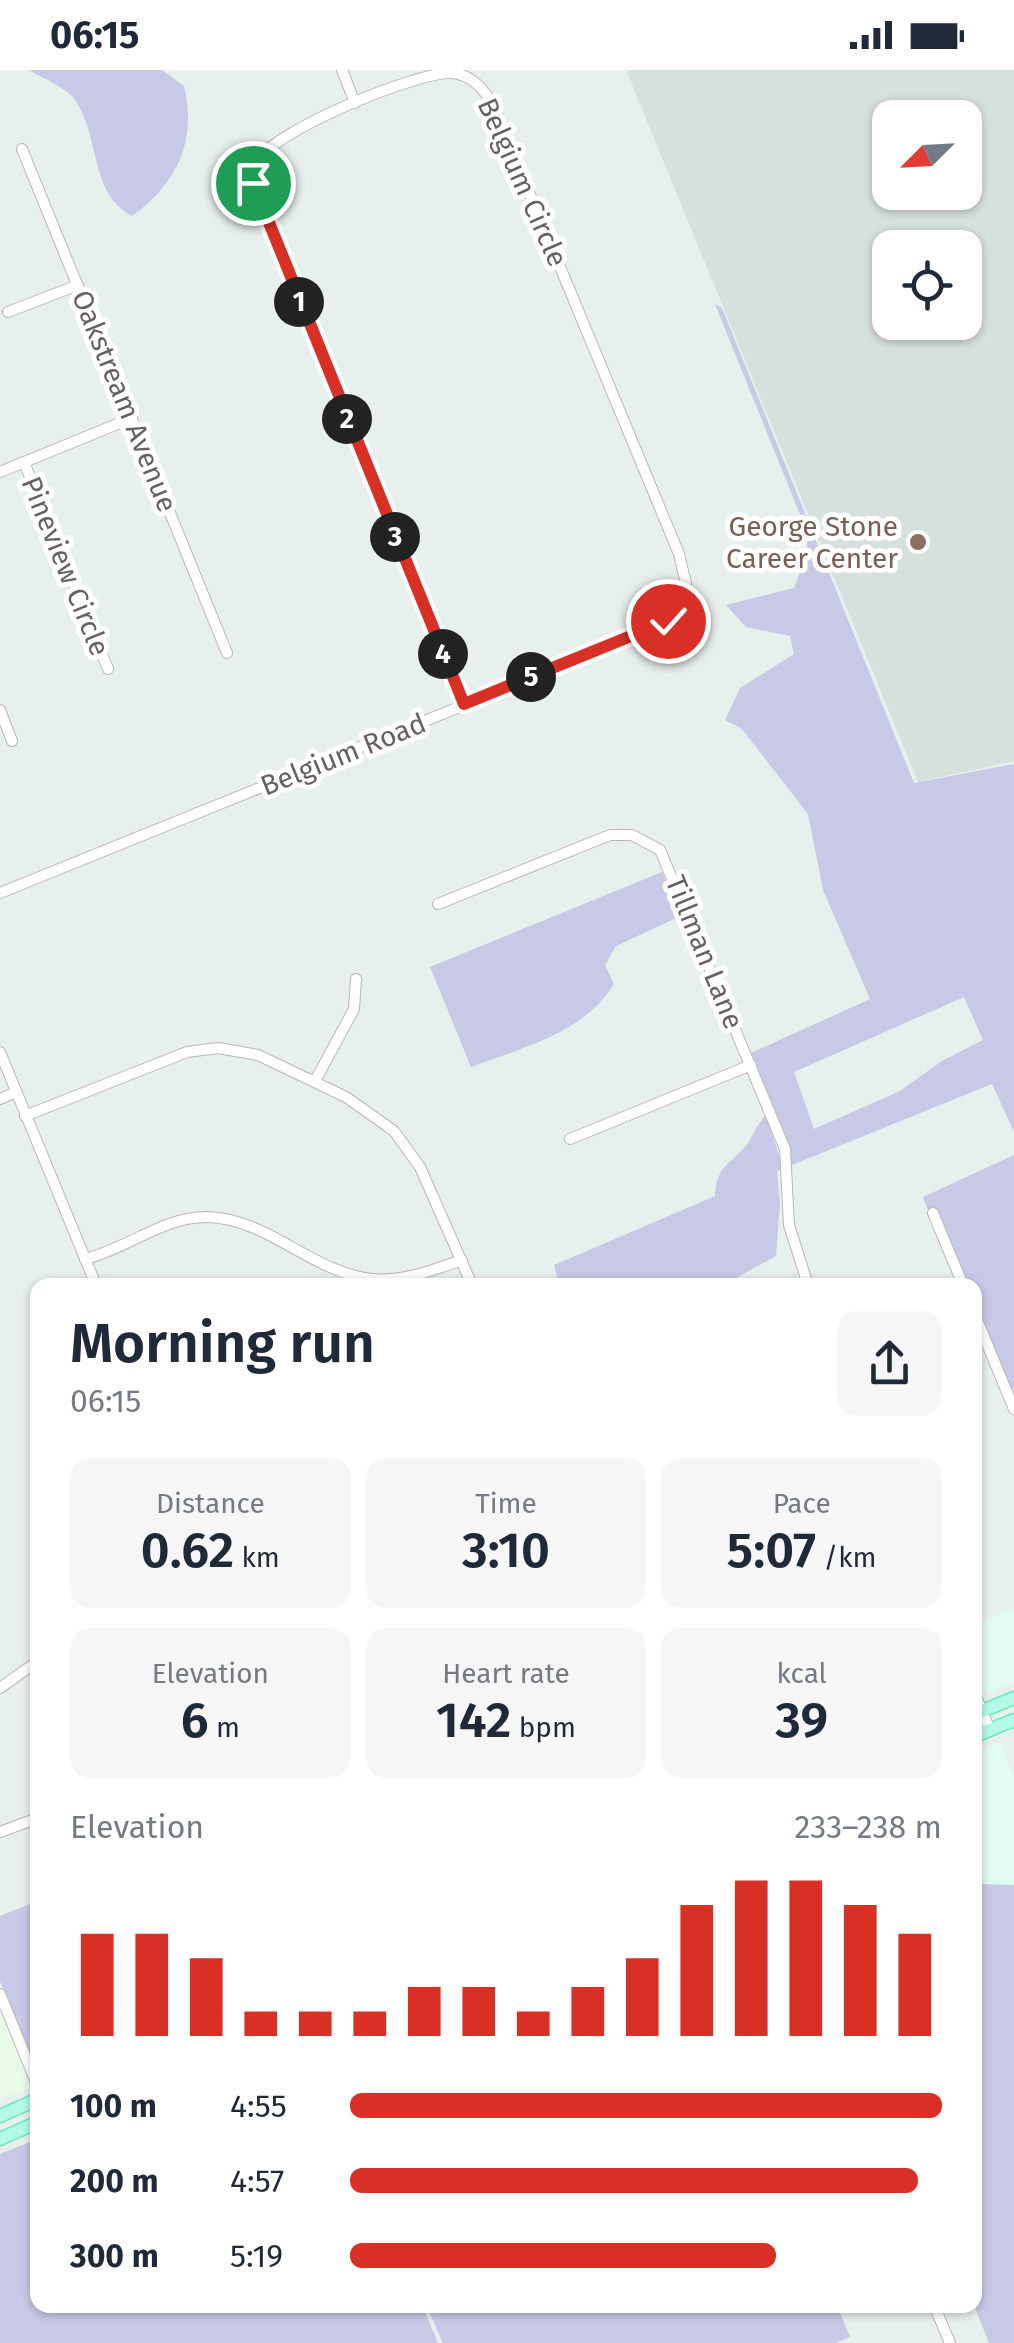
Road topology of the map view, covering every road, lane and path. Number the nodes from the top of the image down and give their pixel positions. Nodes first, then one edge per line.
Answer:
1 (342, 70) edge
2 (355, 103) junction
3 (22, 149) dead end
4 (78, 285) junction
5 (8, 312) dead end
6 (132, 418) junction
7 (24, 462) junction
8 (0, 472) edge
9 (682, 609) joint
10 (227, 653) dead end
11 (108, 669) dead end
12 (464, 704) junction
13 (0, 710) edge
14 (12, 741) dead end
15 (0, 893) edge
16 (438, 904) dead end
17 (356, 979) dead end
18 (0, 1052) edge
19 (751, 1065) junction
20 (315, 1081) junction
21 (16, 1092) junction
22 (0, 1099) edge
23 (26, 1116) junction
24 (570, 1139) dead end
25 (933, 1213) dead end
26 (85, 1259) junction
27 (462, 1260) junction
28 (93, 1278) edge
29 (366, 1278) edge
30 (388, 1278) edge
31 (469, 1278) edge
32 (806, 1278) edge
33 (959, 1278) edge
34 (982, 1333) edge
35 (1014, 1409) edge
36 (30, 1667) edge
37 (0, 1688) edge
38 (1014, 1698) edge
39 (982, 1710) edge
40 (982, 1718) edge
41 (1014, 1720) edge
42 (990, 1730) junction
43 (982, 1733) edge
44 (30, 1821) edge
45 (0, 1832) edge
46 (0, 1994) edge
47 (30, 2067) edge
48 (30, 2103) edge
49 (0, 2116) edge
50 (30, 2126) edge
51 (0, 2139) edge
52 (937, 2313) edge
53 (950, 2343) edge

1 - 2 street
2 - 9 street, Belgium Circle
2 - 12 street, Belgium Circle
3 - 4 street, Oakstream Avenue
4 - 5 street
4 - 6 street, Oakstream Avenue
6 - 7 street
6 - 10 street, Oakstream Avenue
7 - 8 street
7 - 11 street, Pineview Circle
9 - 12 street, Belgium Road
12 - 15 street, Belgium Road
13 - 14 street
16 - 19 street, Tillman Lane
17 - 20 street
18 - 21 street
19 - 24 street
19 - 32 street, Tillman Lane
20 - 23 street
20 - 27 street
21 - 22 street
21 - 23 street
23 - 26 street
25 - 33 street
26 - 28 street
26 - 29 street
27 - 30 street
27 - 31 street
34 - 35 street
36 - 37 street
38 - 39 main road
40 - 42 street
41 - 42 main road
42 - 43 main road
44 - 45 street
46 - 47 street
48 - 49 main road
50 - 51 main road
52 - 53 street

